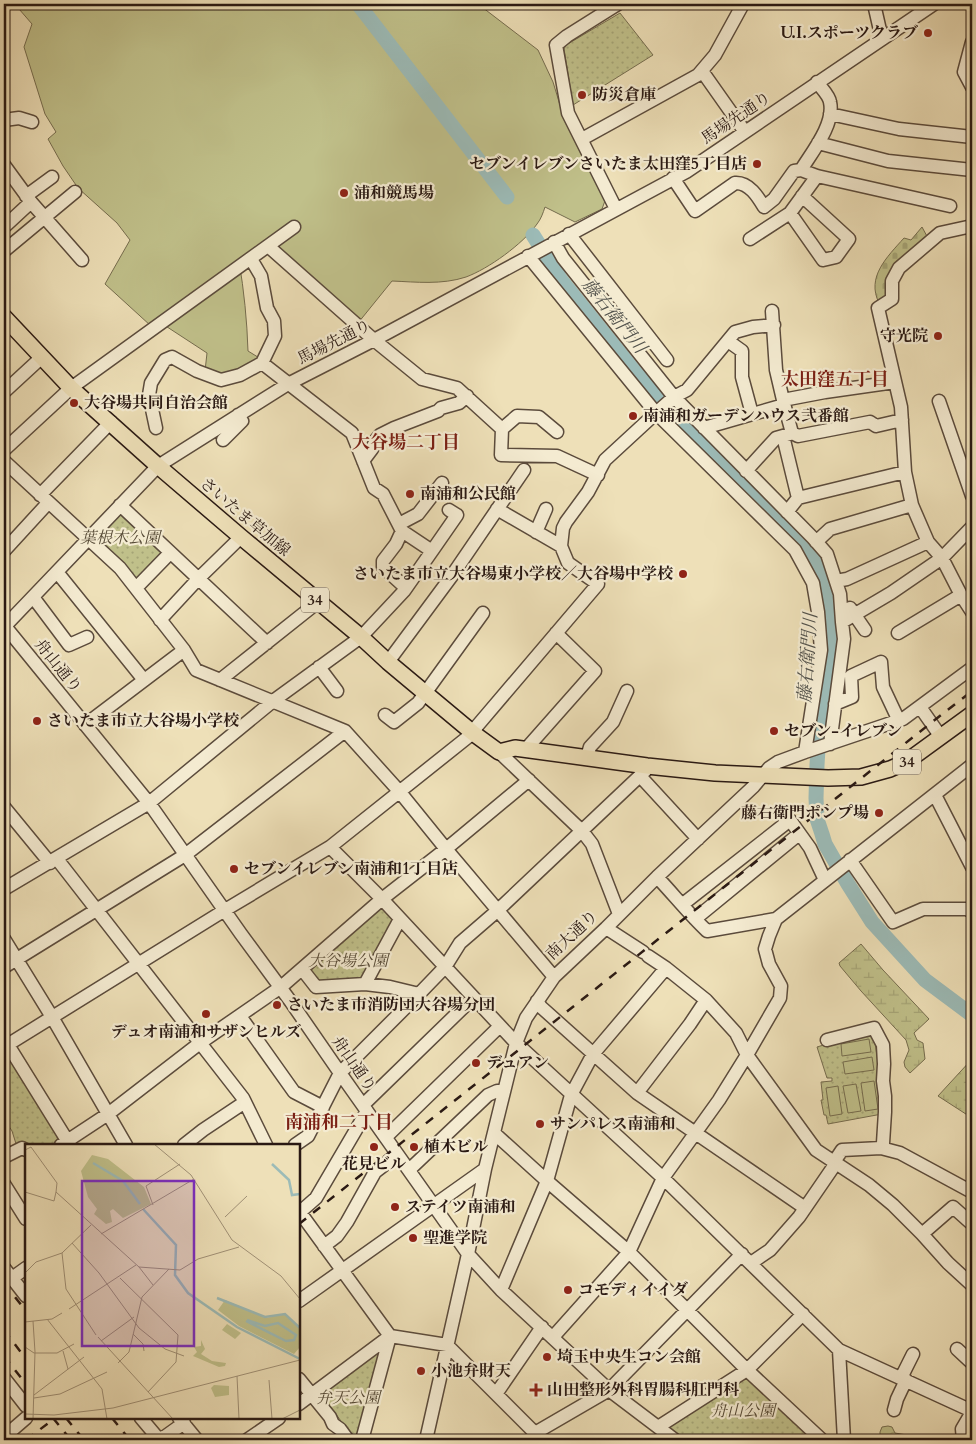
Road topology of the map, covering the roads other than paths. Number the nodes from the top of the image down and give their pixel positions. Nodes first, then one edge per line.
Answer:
1 (618, 4) edge
2 (742, 4) edge
3 (874, 4) edge
4 (934, 4) edge
5 (882, 39) junction
6 (972, 42) edge
7 (702, 70) junction
8 (817, 82) junction
9 (972, 87) edge
10 (830, 114) junction
11 (4, 120) edge
12 (32, 122) dead end
13 (745, 132) junction
14 (972, 137) edge
15 (582, 139) junction
16 (818, 143) junction
17 (4, 165) edge
18 (801, 170) junction
19 (972, 170) edge
20 (816, 176) junction
21 (52, 177) dead end
22 (673, 178) junction
23 (75, 192) dead end
24 (802, 196) junction
25 (29, 199) junction
26 (950, 206) dead end
27 (616, 209) junction
28 (790, 213) junction
29 (44, 218) junction
30 (972, 226) edge
31 (4, 227) edge
32 (294, 227) dead end
33 (570, 234) junction
34 (750, 239) dead end
35 (551, 243) junction
36 (268, 246) junction
37 (4, 251) edge
38 (529, 255) junction
39 (251, 259) junction
40 (82, 260) dead end
41 (772, 311) dead end
42 (4, 317) edge
43 (774, 325) junction
44 (374, 340) junction
45 (728, 341) junction
46 (42, 357) junction
47 (667, 360) dead end
48 (262, 363) junction
49 (895, 382) junction
50 (288, 384) junction
51 (71, 388) junction
52 (4, 392) edge
53 (467, 396) junction
54 (673, 399) junction
55 (939, 401) dead end
56 (784, 403) junction
57 (657, 412) junction
58 (752, 414) junction
59 (238, 415) junction
60 (902, 420) junction
61 (110, 422) junction
62 (156, 428) dead end
63 (704, 428) junction
64 (502, 429) junction
65 (557, 432) dead end
66 (788, 434) junction
67 (223, 440) dead end
68 (4, 450) edge
69 (4, 461) edge
70 (363, 461) junction
71 (158, 466) junction
72 (524, 470) dead end
73 (746, 471) junction
74 (905, 472) junction
75 (598, 474) junction
76 (442, 483) dead end
77 (972, 496) edge
78 (798, 498) junction
79 (44, 499) junction
80 (120, 505) junction
81 (912, 505) junction
82 (498, 509) junction
83 (546, 509) dead end
84 (449, 510) dead end
85 (787, 512) junction
86 (400, 528) junction
87 (536, 532) junction
88 (971, 532) edge
89 (241, 537) junction
90 (88, 539) junction
91 (816, 542) junction
92 (928, 542) junction
93 (560, 546) junction
94 (4, 551) edge
95 (432, 551) junction
96 (170, 553) junction
97 (942, 558) junction
98 (57, 572) junction
99 (198, 579) junction
100 (836, 580) junction
101 (136, 588) junction
102 (406, 588) junction
103 (840, 594) junction
104 (961, 595) junction
105 (33, 597) junction
106 (318, 602) junction
107 (972, 612) edge
108 (483, 613) dead end
109 (855, 615) junction
110 (160, 620) junction
111 (842, 622) junction
112 (4, 626) edge
113 (865, 630) dead end
114 (556, 633) junction
115 (898, 633) dead end
116 (87, 637) dead end
117 (362, 637) junction
118 (267, 642) junction
119 (184, 650) junction
120 (388, 662) junction
121 (320, 667) junction
122 (972, 668) edge
123 (144, 680) junction
124 (220, 680) junction
125 (627, 691) dead end
126 (337, 692) dead end
127 (425, 693) junction
128 (273, 701) junction
129 (835, 704) junction
130 (920, 707) junction
131 (972, 714) edge
132 (385, 715) dead end
133 (899, 721) junction
134 (85, 725) junction
135 (345, 731) junction
136 (472, 733) junction
137 (941, 737) junction
138 (828, 744) junction
139 (526, 749) junction
140 (808, 751) junction
141 (499, 752) junction
142 (587, 757) junction
143 (643, 771) junction
144 (971, 771) edge
145 (763, 774) junction
146 (528, 780) junction
147 (399, 791) junction
148 (935, 795) junction
149 (149, 804) junction
150 (4, 808) edge
151 (582, 831) junction
152 (799, 834) junction
153 (698, 839) junction
154 (330, 847) junction
155 (446, 849) junction
156 (185, 855) junction
157 (53, 861) junction
158 (849, 861) junction
159 (972, 867) edge
160 (657, 877) junction
161 (828, 878) junction
162 (4, 889) edge
163 (382, 899) junction
164 (683, 904) junction
165 (96, 910) junction
166 (225, 910) junction
167 (498, 912) junction
168 (972, 912) edge
169 (619, 914) junction
170 (400, 919) junction
171 (695, 919) junction
172 (776, 919) junction
173 (606, 928) junction
174 (4, 939) edge
175 (17, 960) junction
176 (139, 964) junction
177 (445, 966) junction
178 (4, 967) edge
179 (666, 968) junction
180 (302, 969) junction
181 (554, 977) junction
182 (365, 984) junction
183 (281, 987) junction
184 (419, 994) junction
185 (473, 998) junction
186 (706, 1000) junction
187 (537, 1001) junction
188 (240, 1016) junction
189 (52, 1017) junction
190 (500, 1026) junction
191 (827, 1040) dead end
192 (200, 1043) junction
193 (516, 1044) junction
194 (6, 1046) edge
195 (593, 1054) junction
196 (747, 1055) junction
197 (340, 1073) junction
198 (504, 1091) junction
199 (637, 1092) junction
200 (571, 1095) junction
201 (245, 1102) junction
202 (323, 1107) junction
203 (365, 1108) junction
204 (108, 1114) junction
205 (494, 1133) junction
206 (695, 1134) junction
207 (386, 1137) junction
208 (67, 1144) edge
209 (125, 1144) edge
210 (185, 1144) edge
211 (266, 1144) edge
212 (296, 1144) edge
213 (882, 1148) junction
214 (25, 1150) edge
215 (398, 1155) junction
216 (4, 1157) edge
217 (835, 1163) junction
218 (485, 1169) junction
219 (409, 1170) junction
220 (663, 1178) junction
221 (547, 1182) junction
222 (4, 1184) edge
223 (972, 1192) edge
224 (434, 1206) junction
225 (805, 1208) junction
226 (300, 1211) edge
227 (300, 1213) edge
228 (25, 1217) edge
229 (972, 1224) edge
230 (922, 1234) junction
231 (324, 1246) junction
232 (629, 1252) junction
233 (468, 1254) junction
234 (746, 1259) junction
235 (25, 1268) edge
236 (342, 1271) junction
237 (8, 1273) edge
238 (972, 1285) edge
239 (501, 1290) junction
240 (25, 1295) edge
241 (300, 1300) edge
242 (687, 1310) junction
243 (803, 1314) junction
244 (542, 1327) junction
245 (390, 1336) junction
246 (553, 1338) junction
247 (447, 1345) junction
248 (957, 1349) dead end
249 (839, 1350) junction
250 (913, 1354) dead end
251 (972, 1364) edge
252 (747, 1370) junction
253 (4, 1378) edge
254 (903, 1379) junction
255 (300, 1380) edge
256 (609, 1390) junction
257 (312, 1394) junction
258 (496, 1394) junction
259 (300, 1403) edge
260 (25, 1405) edge
261 (894, 1410) dead end
262 (972, 1412) edge
263 (25, 1419) edge
264 (142, 1419) edge
265 (278, 1419) edge
266 (182, 1421) edge
267 (658, 1427) junction
268 (4, 1437) edge
269 (536, 1437) edge
270 (197, 1440) edge
271 (247, 1440) edge
272 (348, 1440) edge
273 (362, 1440) edge
274 (426, 1440) edge
275 (675, 1440) edge
276 (822, 1440) edge
277 (844, 1440) edge
278 (963, 1440) edge

1 - 15 street
2 - 7 street
3 - 5 street
4 - 5 street, 馬場先通り
5 - 8 street, 馬場先通り
6 - 9 street
7 - 13 street
7 - 15 street
8 - 10 street
8 - 13 street, 馬場先通り
10 - 14 street
10 - 16 street
11 - 12 street
13 - 22 street, 馬場先通り
15 - 27 street
16 - 18 street
16 - 19 street
17 - 25 street
18 - 20 street
18 - 22 street
20 - 24 street
20 - 26 street
21 - 25 street
22 - 27 street, 馬場先通り
23 - 29 street
24 - 28 street
24 - 28 street
25 - 29 street
25 - 31 street
27 - 33 street, 馬場先通り
28 - 34 street
29 - 37 street
29 - 40 street
30 - 49 street
32 - 36 street
33 - 35 street, 馬場先通り
33 - 47 street
35 - 38 street, 馬場先通り
35 - 54 street
36 - 39 street
36 - 44 street
38 - 44 street, 馬場先通り
38 - 57 street
39 - 48 street
39 - 51 street
41 - 43 street
42 - 46 main road, さいたま草加線 / 34
43 - 45 street
43 - 56 street
44 - 50 street, 馬場先通り
44 - 53 street
45 - 54 street
45 - 58 street
46 - 51 main road, さいたま草加線 / 34
46 - 52 street
48 - 50 street
48 - 62 street
49 - 56 street
49 - 60 street
50 - 59 street, 馬場先通り
50 - 70 street
51 - 61 main road, さいたま草加線 / 34
51 - 68 street
53 - 64 street
53 - 70 street
54 - 57 street
54 - 63 street
55 - 77 street
56 - 58 street
56 - 66 street
57 - 75 street
57 - 140 street
58 - 63 street
59 - 67 street
59 - 71 street, 馬場先通り
60 - 66 street
60 - 74 street
61 - 71 main road, さいたま草加線 / 34
61 - 79 street
63 - 73 street
64 - 65 street
64 - 75 street
66 - 73 street
66 - 78 street
69 - 79 street
70 - 86 street
71 - 80 street, 馬場先通り
71 - 89 main road, さいたま草加線 / 34
72 - 82 street
73 - 85 street
74 - 78 street
74 - 81 street
75 - 93 street
76 - 86 street
78 - 85 street
79 - 90 street
79 - 94 street
80 - 90 street, 馬場先通り
80 - 96 street
81 - 91 street
81 - 92 street
82 - 87 street
82 - 120 street
83 - 87 street
84 - 95 street
85 - 91 street
86 - 95 street
86 - 102 street
87 - 93 street
88 - 97 street
89 - 99 street
89 - 106 main road, さいたま草加線 / 34
90 - 98 street, 馬場先通り
90 - 101 street
91 - 100 street
92 - 97 street
92 - 100 street
93 - 114 street
95 - 102 street
96 - 99 street
96 - 101 street
97 - 104 street
97 - 109 street
98 - 105 street, 馬場先通り
98 - 123 street
99 - 110 street
99 - 118 street
100 - 103 street
101 - 110 street
102 - 117 street
103 - 109 street
103 - 111 street
104 - 107 street
104 - 115 street
105 - 112 street, 馬場先通り
105 - 116 street
106 - 117 main road, さいたま草加線 / 34
106 - 118 street
108 - 127 street
109 - 111 street
109 - 113 street
110 - 119 street
111 - 129 street
112 - 134 street, 舟山通り
114 - 136 street
114 - 139 street
117 - 120 main road, さいたま草加線 / 34
117 - 121 street
118 - 124 street
119 - 123 street
119 - 124 street
120 - 127 main road, さいたま草加線 / 34
121 - 126 street
121 - 128 street
122 - 130 street, 南大通り
123 - 134 street
124 - 128 street
125 - 142 street
127 - 132 street
127 - 136 main road, さいたま草加線 / 34
128 - 135 street
128 - 149 street
129 - 133 street
129 - 138 street
130 - 133 street, 南大通り
130 - 137 street
131 - 137 main road, 34
133 - 138 street, 南大通り
134 - 149 street, 舟山通り
135 - 147 street
135 - 156 street
136 - 141 main road, 34
136 - 147 street
137 - 145 main road, 34
138 - 140 street, 南大通り
139 - 141 main road, 34
139 - 142 main road, 34
140 - 145 street, 南大通り
141 - 146 street
142 - 143 main road, 34
143 - 145 main road, 34
143 - 151 street
143 - 153 street
144 - 148 street
145 - 153 street, 南大通り
146 - 151 street
146 - 155 street
147 - 154 street
147 - 155 street
148 - 158 street
148 - 159 street
149 - 156 street, 舟山通り
149 - 157 street
150 - 157 street
151 - 167 street
151 - 169 street
152 - 161 street
152 - 164 street
152 - 171 street
153 - 160 street, 南大通り
154 - 163 street
154 - 166 street
155 - 163 street
155 - 167 street
156 - 165 street
156 - 166 street, 舟山通り
157 - 162 street
157 - 165 street
158 - 161 street
158 - 168 street
160 - 164 street
160 - 169 street, 南大通り
161 - 172 street
163 - 170 street
163 - 180 street
164 - 171 street
165 - 175 street
165 - 176 street
166 - 176 street
166 - 183 street, 舟山通り
167 - 177 street
167 - 181 street
169 - 173 street, 南大通り
170 - 177 street
170 - 182 street
171 - 172 street
172 - 196 street
173 - 179 street
173 - 181 street, 南大通り
174 - 175 street
175 - 178 street
175 - 189 street
176 - 189 street
176 - 192 street
177 - 184 street
177 - 185 street
179 - 186 street
179 - 195 street
180 - 182 street
180 - 183 street
181 - 187 street, 南大通り
182 - 184 street
183 - 188 street
183 - 197 street, 舟山通り
184 - 197 street
185 - 190 street
185 - 203 street
186 - 196 street
186 - 199 street
187 - 193 street, 南大通り
187 - 195 street
188 - 192 street
188 - 202 street
189 - 194 street
189 - 204 street
190 - 193 street
190 - 207 street
191 - 213 street
192 - 201 street
192 - 204 street
193 - 198 street, 南大通り
193 - 200 street
194 - 208 street
195 - 199 street
195 - 200 street
196 - 206 street
196 - 217 street
197 - 202 street
197 - 203 street, 舟山通り
198 - 205 street, 南大通り
198 - 219 street
199 - 206 street
200 - 220 street
200 - 221 street
201 - 210 street
201 - 211 street
202 - 212 street
203 - 207 street, 舟山通り
203 - 226 street
204 - 208 street
204 - 209 street
205 - 218 street, 南大通り
205 - 221 street
206 - 220 street
206 - 225 street
207 - 215 street, 舟山通り
213 - 217 street
213 - 223 street
214 - 216 street
215 - 219 street, 舟山通り
215 - 231 street
217 - 225 street
217 - 230 street
218 - 224 street
218 - 233 street, 南大通り
219 - 224 street, 舟山通り
220 - 232 street
220 - 234 street
221 - 232 street
221 - 239 street
222 - 228 street
224 - 233 street, 舟山通り
224 - 236 street
225 - 234 street
227 - 231 street
229 - 230 street
230 - 238 street
231 - 236 street
232 - 242 street
232 - 246 street
233 - 239 street, 舟山通り
233 - 247 street, 南大通り
234 - 242 street
234 - 243 street
235 - 237 street
236 - 241 street
236 - 245 street
237 - 240 street
239 - 244 street, 舟山通り
242 - 252 street
242 - 256 street
243 - 249 street
243 - 252 street
244 - 246 street, 舟山通り
244 - 258 street
245 - 247 street
245 - 257 street
245 - 273 street
246 - 256 street, 舟山通り
247 - 258 street
247 - 274 street, 南大通り
248 - 251 street
249 - 254 street
249 - 277 street
250 - 254 street
252 - 267 street
252 - 276 street
253 - 260 street
254 - 261 street
254 - 262 street
255 - 257 street
256 - 267 street, 舟山通り
256 - 269 street
257 - 259 street
257 - 272 street
258 - 269 street
262 - 278 street
263 - 268 street
264 - 266 street
265 - 271 street
266 - 270 street
267 - 275 street, 舟山通り

